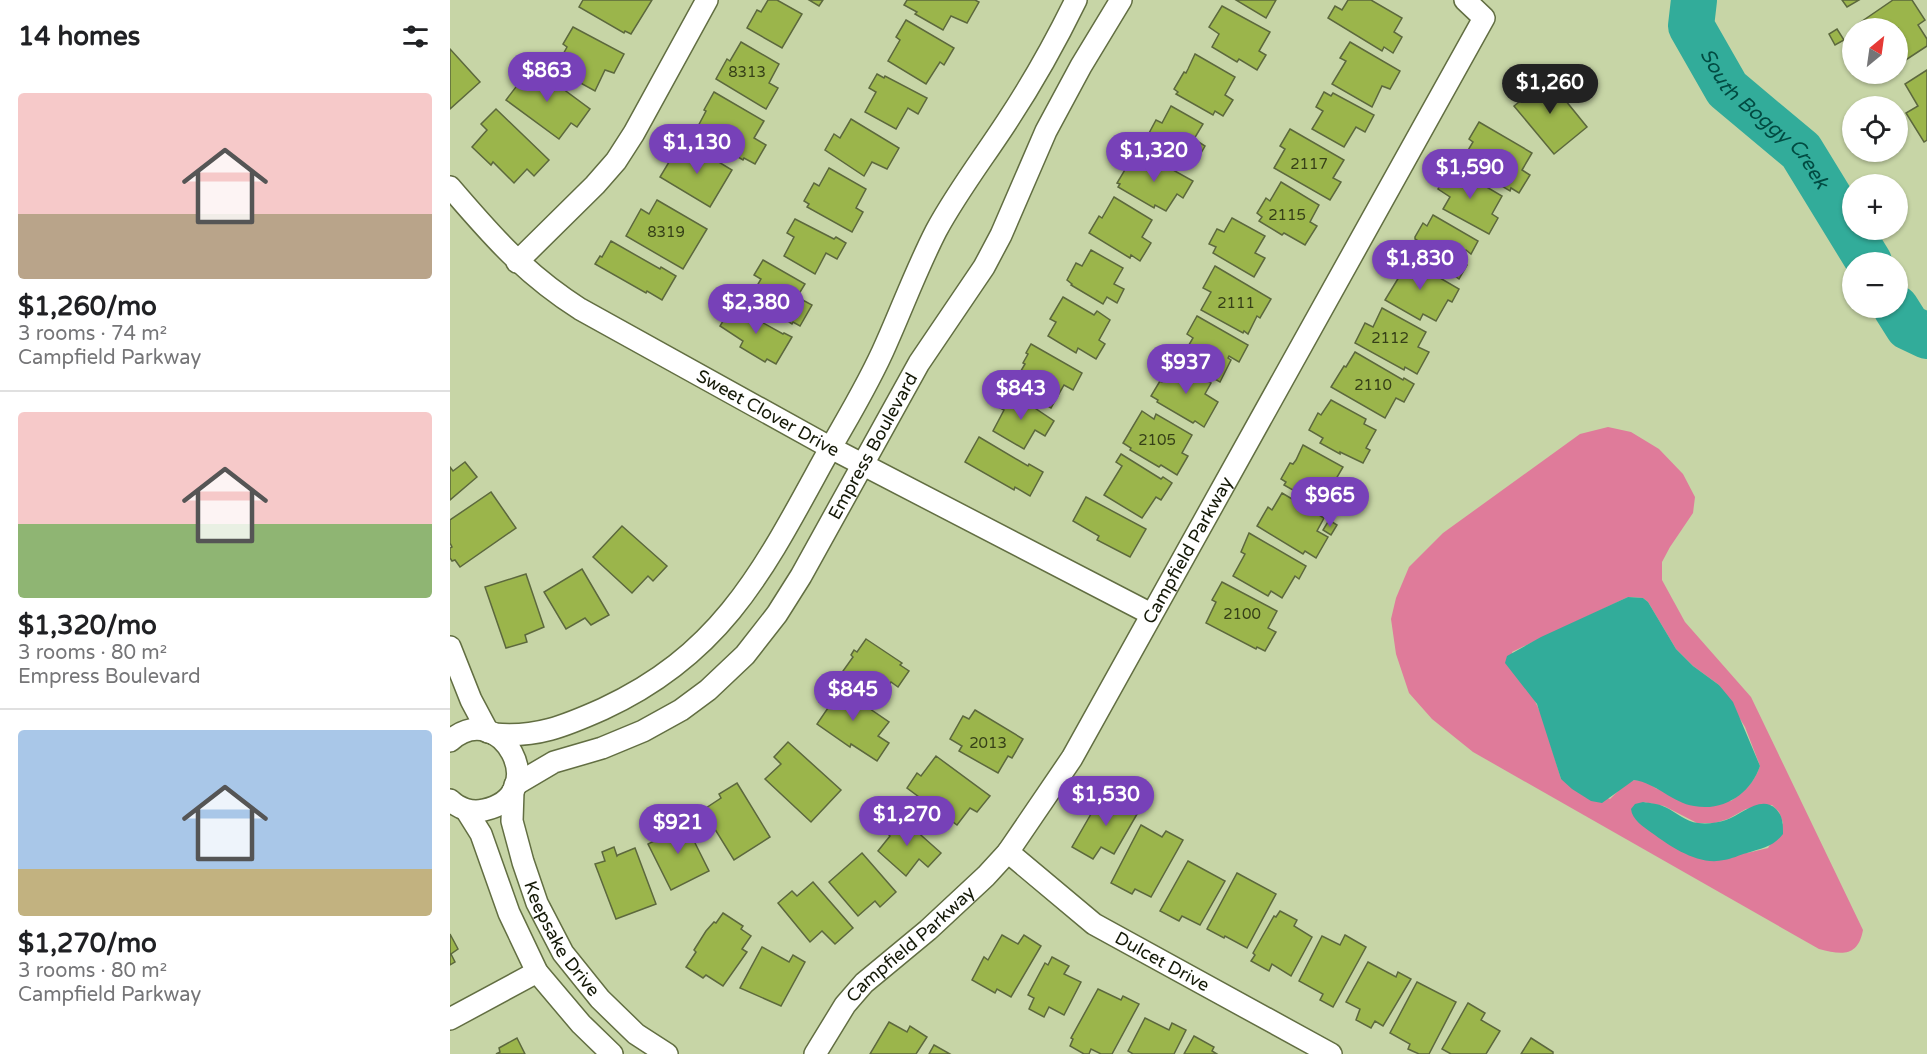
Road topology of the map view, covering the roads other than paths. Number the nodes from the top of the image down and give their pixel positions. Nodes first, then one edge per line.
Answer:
1 (707, 0) edge
2 (1076, 0) edge
3 (1121, 0) edge
4 (1465, 0) edge
5 (450, 187) edge
6 (517, 262) junction
7 (831, 448) junction
8 (863, 464) junction
9 (1151, 614) junction
10 (450, 647) edge
11 (491, 733) junction
12 (450, 741) edge
13 (514, 788) junction
14 (455, 804) edge
15 (1008, 852) junction
16 (537, 972) junction
17 (450, 1019) edge
18 (612, 1054) edge
19 (667, 1054) edge
20 (815, 1054) edge
21 (1331, 1054) edge

1 - 6 street
2 - 7 street, Empress Boulevard
3 - 8 street, Empress Boulevard
4 - 9 street, Campfield Parkway
5 - 6 street, Sweet Clover Drive
6 - 7 street, Sweet Clover Drive
7 - 8 street, Sweet Clover Drive
7 - 11 street, Empress Boulevard
8 - 9 street, Sweet Clover Drive
8 - 13 street, Empress Boulevard
9 - 15 street, Campfield Parkway
10 - 11 street
11 - 12 street, Empress Boulevard
11 - 13 street, Keepsake Drive
13 - 14 street, Empress Boulevard
13 - 19 street, Keepsake Drive
14 - 16 street, Keepsake Drive
15 - 20 street, Campfield Parkway
15 - 21 street, Dulcet Drive
16 - 17 street
16 - 18 street, Keepsake Drive

